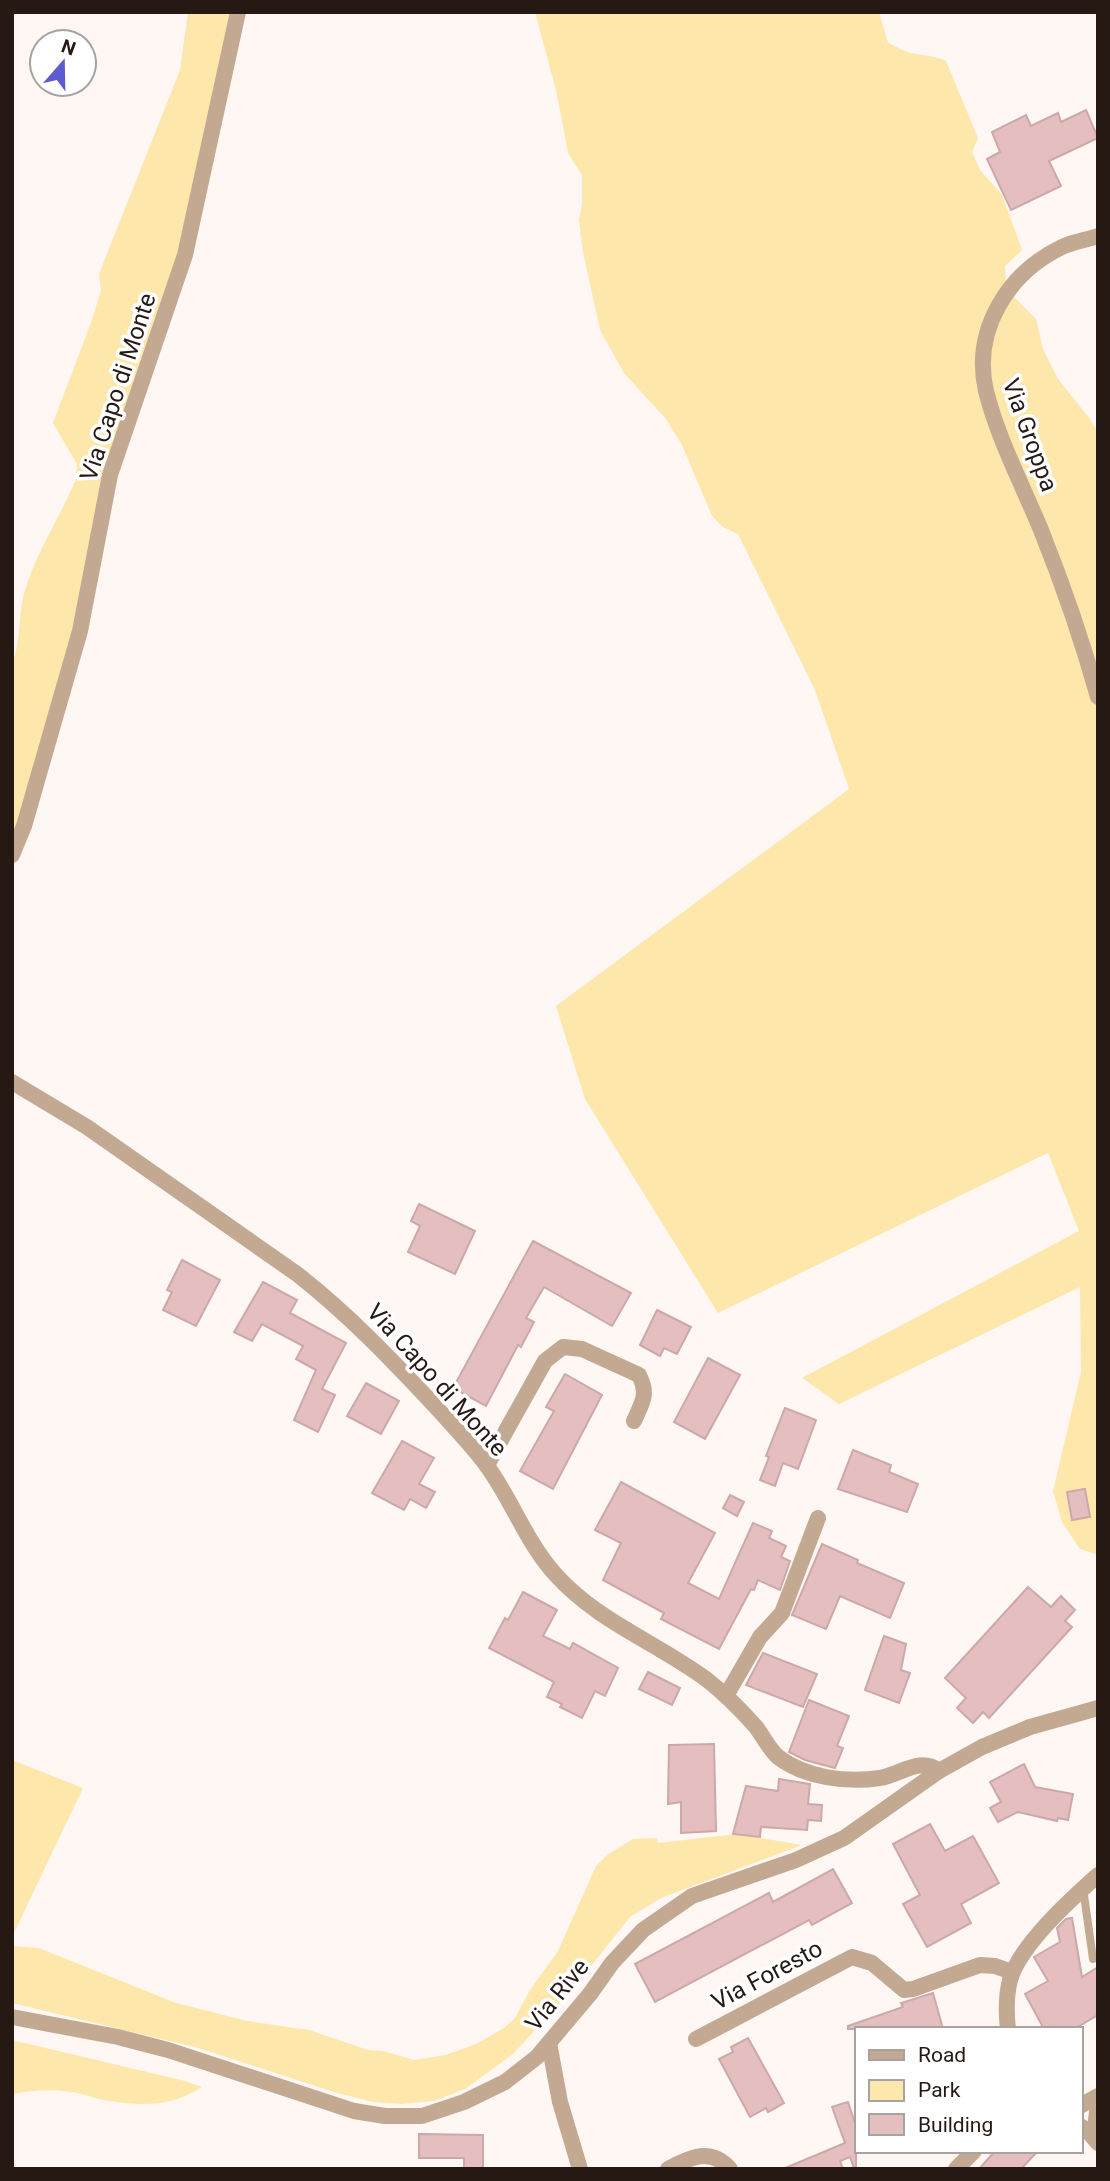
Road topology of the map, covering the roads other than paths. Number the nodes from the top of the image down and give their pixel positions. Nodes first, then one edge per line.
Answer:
1 (238, 12) edge
2 (1098, 236) edge
3 (1098, 697) edge
4 (12, 855) edge
5 (12, 1082) edge
6 (634, 1421) dead end
7 (487, 1465) junction
8 (818, 1518) dead end
9 (726, 1696) junction
10 (1098, 1708) edge
11 (939, 1771) junction
12 (1098, 1875) edge
13 (1083, 1888) junction
14 (1093, 1959) dead end
15 (1012, 1972) junction
16 (12, 2017) edge
17 (1008, 2027) edge
18 (696, 2039) dead end
19 (549, 2043) junction
20 (1098, 2096) edge
21 (1098, 2104) edge
22 (1082, 2105) edge
23 (1098, 2127) edge
24 (1082, 2128) edge
25 (1098, 2143) edge
26 (972, 2153) edge
27 (580, 2169) edge
28 (668, 2169) edge
29 (730, 2169) edge
30 (956, 2169) edge

1 - 4 street, Via Capo di Monte
2 - 3 street, Via Groppa
5 - 7 street, Via Capo di Monte
6 - 7 street
7 - 9 street, Via Capo di Monte
8 - 9 street
9 - 11 street, Via Capo di Monte
10 - 11 street, Via Rive
11 - 19 street, Via Rive
12 - 13 street
13 - 14 lane
13 - 15 street
15 - 17 street
15 - 18 street, Via Foresto
16 - 19 street, Via Rive
19 - 27 street
20 - 22 street
21 - 23 street
24 - 25 street
26 - 30 street
28 - 29 street

